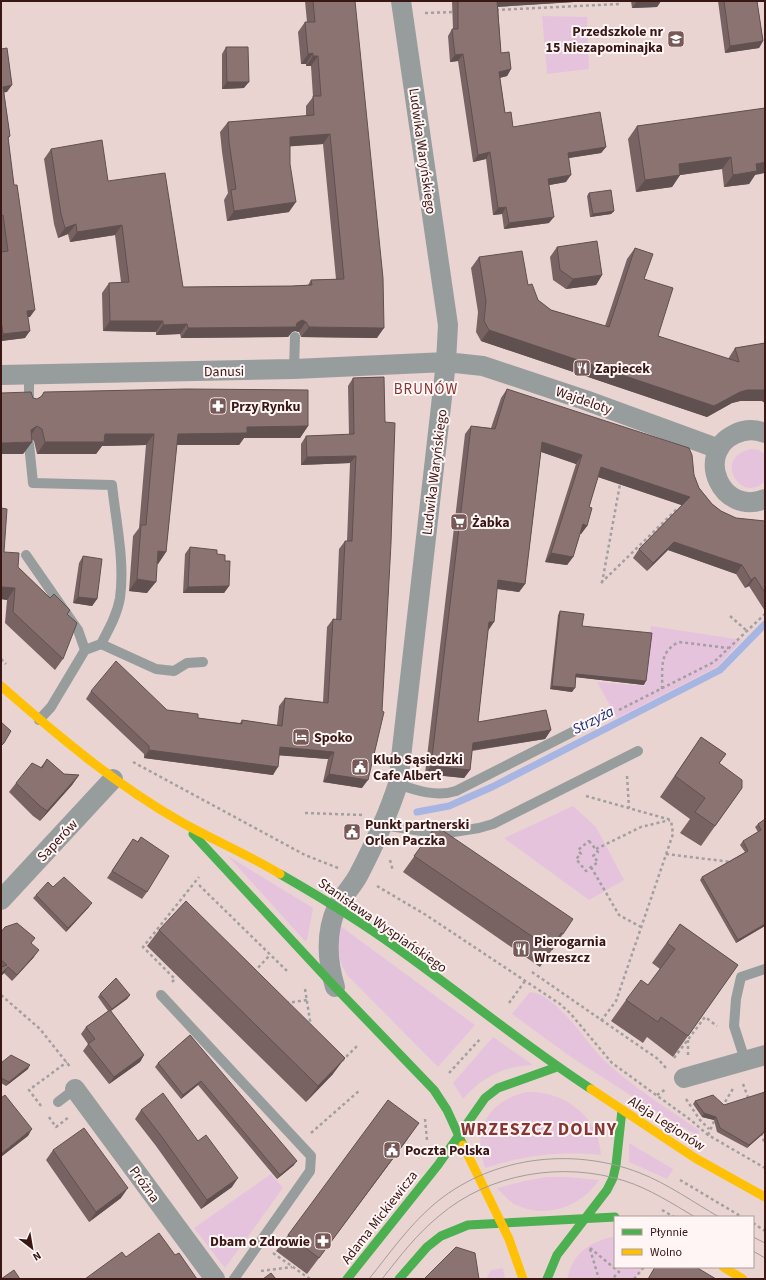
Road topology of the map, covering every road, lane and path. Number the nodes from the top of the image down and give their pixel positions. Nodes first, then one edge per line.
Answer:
1 (401, 1) edge
2 (619, 4) dead end
3 (493, 10) edge
4 (461, 12) edge
5 (425, 13) dead end
6 (295, 337) edge
7 (446, 362) junction
8 (294, 369) junction
9 (29, 374) junction
10 (1, 375) edge
11 (29, 404) edge
12 (765, 433) edge
13 (29, 444) edge
14 (719, 449) junction
15 (620, 484) edge
16 (765, 500) edge
17 (677, 509) edge
18 (26, 555) dead end
19 (765, 614) edge
20 (730, 616) dead end
21 (747, 631) junction
22 (101, 644) junction
23 (729, 648) junction
24 (85, 650) junction
25 (203, 662) dead end
26 (1, 686) edge
27 (662, 689) junction
28 (604, 716) joint
29 (39, 720) junction
30 (638, 751) dead end
31 (626, 757) junction
32 (131, 762) dead end
33 (112, 779) junction
34 (398, 784) junction
35 (580, 794) dead end
36 (629, 808) junction
37 (306, 813) dead end
38 (364, 815) dead end
39 (671, 820) junction
40 (182, 823) junction
41 (383, 825) junction
42 (596, 848) junction
43 (666, 854) junction
44 (735, 863) edge
45 (591, 867) junction
46 (358, 876) junction
47 (199, 877) dead end
48 (199, 885) dead end
49 (1, 900) edge
50 (337, 907) junction
51 (641, 927) junction
52 (270, 954) junction
53 (765, 969) edge
54 (532, 972) dead end
55 (290, 974) dead end
56 (248, 978) edge
57 (300, 984) dead end
58 (335, 987) junction
59 (161, 995) joint
60 (307, 1000) junction
61 (281, 1003) edge
62 (600, 1021) junction
63 (734, 1026) junction
64 (311, 1029) edge
65 (482, 1038) dead end
66 (688, 1040) junction
67 (357, 1046) dead end
68 (688, 1051) edge
69 (765, 1055) edge
70 (745, 1060) junction
71 (337, 1067) edge
72 (557, 1067) junction
73 (684, 1078) dead end
74 (75, 1089) joint
75 (360, 1090) dead end
76 (434, 1090) junction
77 (58, 1102) dead end
78 (750, 1102) edge
79 (622, 1110) junction
80 (720, 1110) edge
81 (716, 1116) edge
82 (760, 1130) edge
83 (459, 1133) junction
84 (708, 1135) junction
85 (299, 1143) junction
86 (765, 1144) edge
87 (765, 1168) edge
88 (680, 1180) dead end
89 (765, 1197) edge
90 (662, 1210) dead end
91 (672, 1216) edge
92 (740, 1216) edge
93 (585, 1218) junction
94 (614, 1218) edge
95 (501, 1222) junction
96 (754, 1224) edge
97 (765, 1230) edge
98 (259, 1243) junction
99 (293, 1267) junction
100 (614, 1268) edge
101 (614, 1268) edge
102 (643, 1268) edge
103 (725, 1268) edge
104 (236, 1276) edge
105 (214, 1279) edge
106 (310, 1279) edge
107 (347, 1279) edge
108 (399, 1279) edge
109 (523, 1279) edge
110 (547, 1279) edge
111 (599, 1279) edge
112 (612, 1279) edge
113 (634, 1279) edge
114 (744, 1279) edge

1 - 7 street, Ludwika Waryńskiego
2 - 3 path
4 - 5 path
6 - 8 lane
7 - 8 street, Danusi
7 - 14 street, Wajdeloty
7 - 34 street, Ludwika Waryńskiego
8 - 9 street, Danusi
9 - 10 street, Danusi
9 - 11 lane
12 - 14 street
13 - 22 lane
14 - 16 street
15 - 17 path
18 - 24 lane
19 - 21 path
20 - 21 path
21 - 23 path
22 - 24 lane
22 - 25 lane
23 - 27 path
23 - 27 path
24 - 29 lane
26 - 29 main road, Stanisława Wyspiańskiego
27 - 28 path
28 - 34 lane
29 - 33 main road, Stanisława Wyspiańskiego
30 - 31 lane
31 - 36 path
31 - 41 lane
32 - 46 path
33 - 40 main road, Stanisława Wyspiańskiego
33 - 49 street, Saperów
34 - 41 street, Ludwika Waryńskiego
35 - 36 path
36 - 39 path
37 - 38 path
39 - 42 path
39 - 43 path
40 - 50 main road, Stanisława Wyspiańskiego
40 - 58 main road, Stanisława Wyspiańskiego
41 - 46 street, Ludwika Waryńskiego
42 - 45 path
42 - 45 path
43 - 44 path
43 - 51 path
45 - 51 path
46 - 50 street, Ludwika Waryńskiego
46 - 84 path
47 - 59 path
48 - 52 path
50 - 58 street, Ludwika Waryńskiego
50 - 72 main road, Stanisława Wyspiańskiego
51 - 62 path
52 - 55 path
52 - 56 path
53 - 63 lane
54 - 62 path
57 - 60 path
58 - 76 main road, Stanisława Wyspiańskiego
59 - 85 lane
60 - 61 path
60 - 64 path
62 - 66 path
63 - 66 path
63 - 70 lane
65 - 76 path
66 - 68 path
67 - 71 path
69 - 70 street
70 - 73 street
72 - 79 main road, Aleja Legionów
72 - 83 main road, Adama Mickiewicza
74 - 77 lane
74 - 105 street, Próżna
75 - 85 path
76 - 83 main road, Stanisława Wyspiańskiego
78 - 80 path
79 - 89 main road, Aleja Legionów
79 - 93 main road
81 - 84 path
82 - 86 path
83 - 95 main road, Stanisława Wyspiańskiego
83 - 107 main road, Adama Mickiewicza
84 - 87 path
85 - 98 lane
88 - 92 path
90 - 91 path
93 - 94 main road
93 - 95 main road
93 - 110 main road
95 - 108 main road
95 - 109 main road, Stanisława Wyspiańskiego
96 - 97 path
98 - 99 path
98 - 104 lane
99 - 104 path
99 - 106 path
100 - 111 path
101 - 112 path
102 - 113 path
103 - 114 main road

